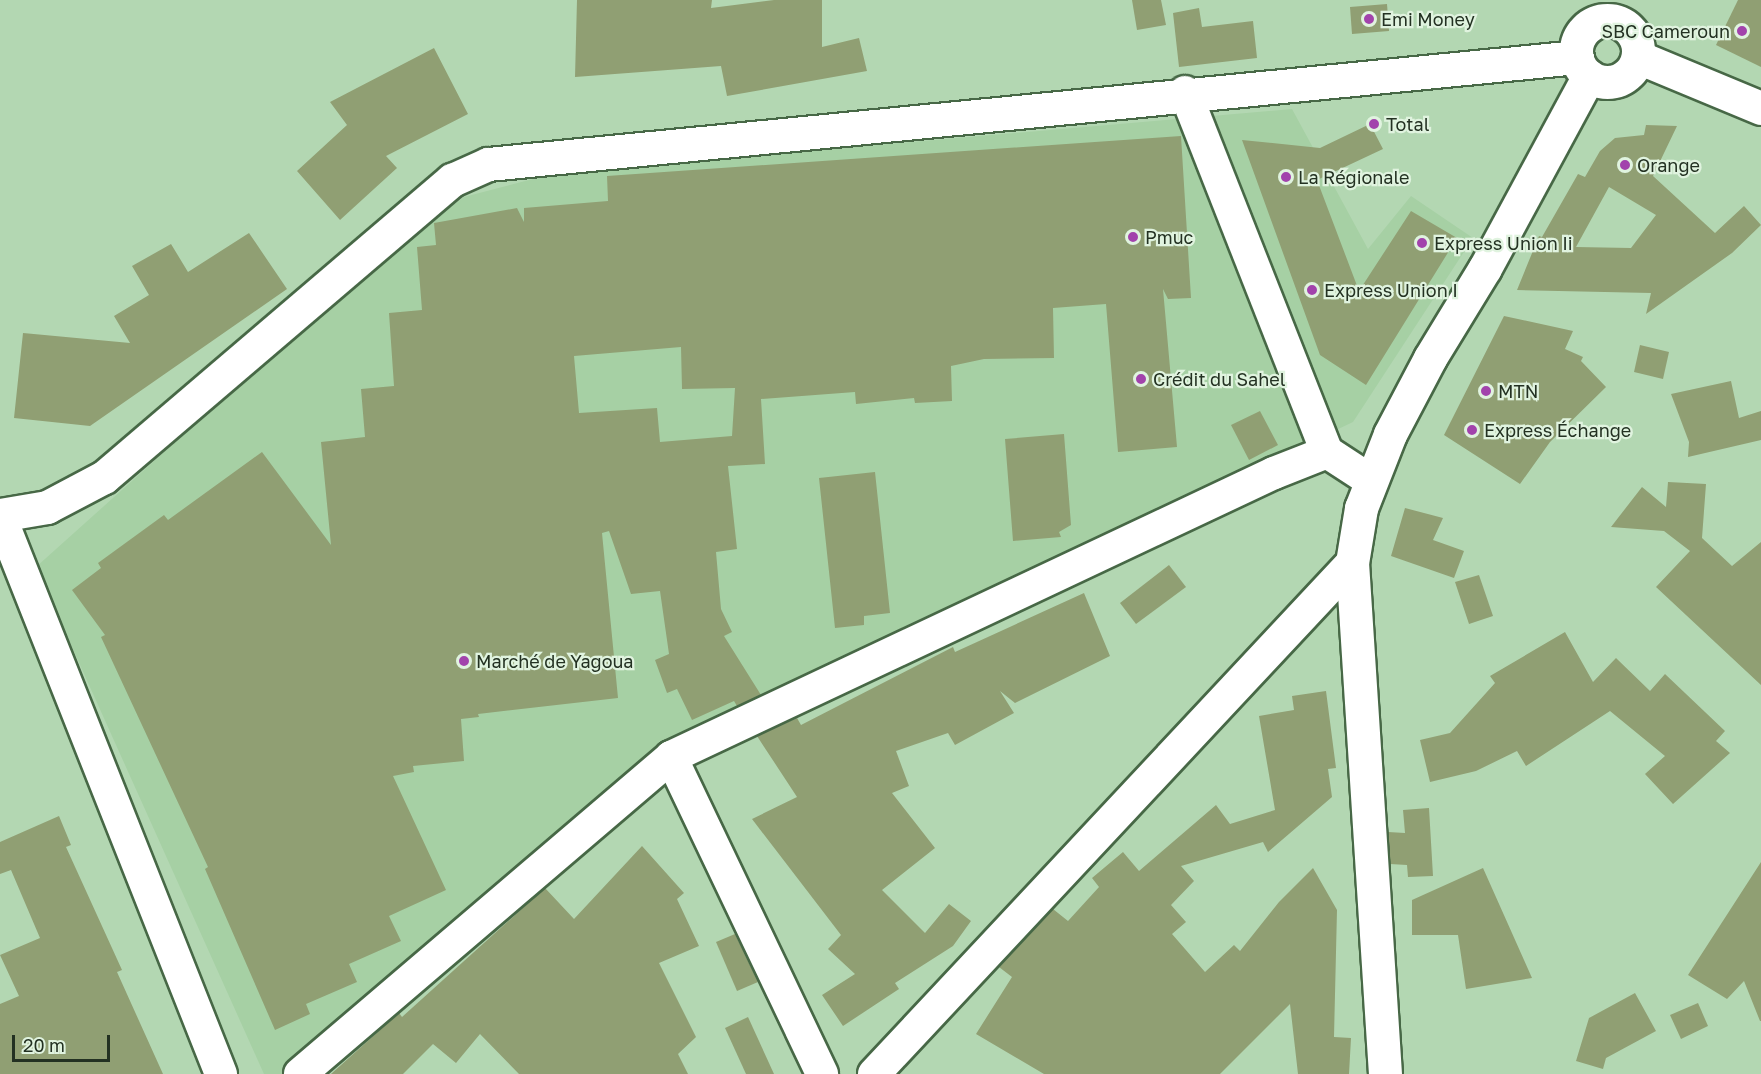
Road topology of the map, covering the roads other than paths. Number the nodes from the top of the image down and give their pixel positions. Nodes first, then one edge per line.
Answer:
1 (1621, 10) edge
2 (1638, 57) junction
3 (1583, 66) junction
4 (1185, 92) junction
5 (1761, 108) edge
6 (1327, 452) junction
7 (1370, 480) junction
8 (0, 515) edge
9 (1352, 563) junction
10 (671, 758) junction
11 (221, 1074) edge
12 (300, 1074) edge
13 (822, 1074) edge
14 (874, 1074) edge
15 (1385, 1074) edge

1 - 2 main road
1 - 3 main road
2 - 3 main road
2 - 5 main road
3 - 4 main road
3 - 7 main road
4 - 6 street
4 - 8 main road
6 - 7 street
6 - 10 street
7 - 9 main road
8 - 11 street
9 - 14 street
9 - 15 main road
10 - 12 street
10 - 13 street

